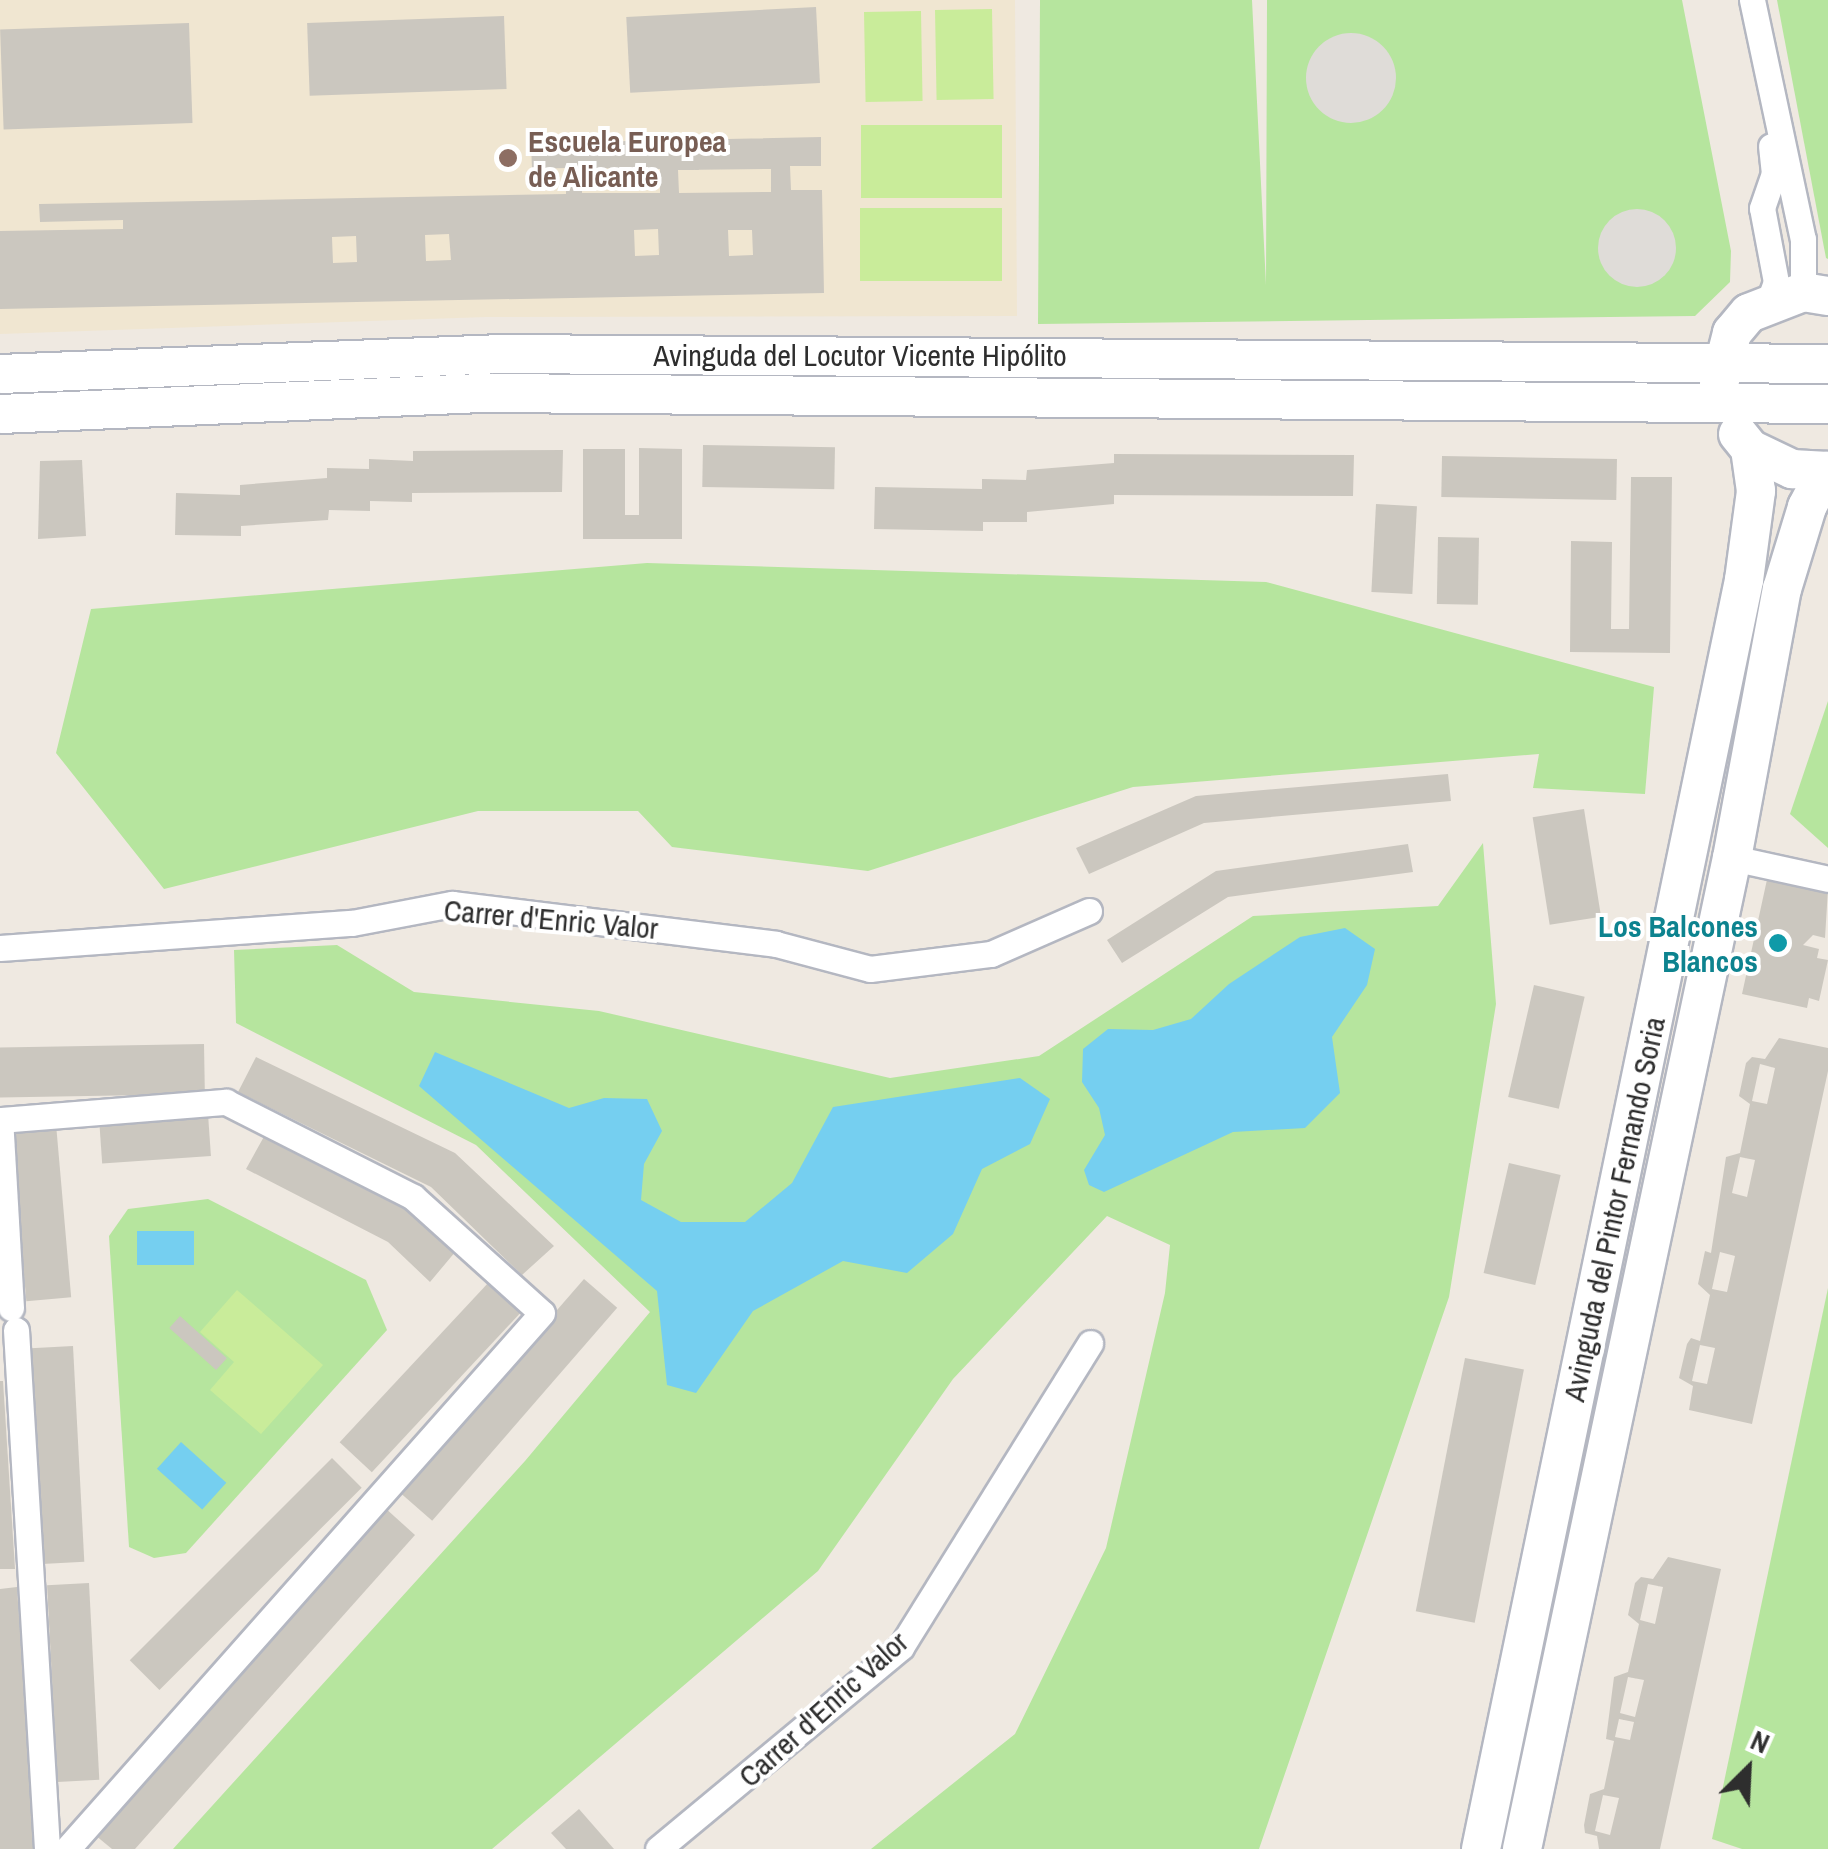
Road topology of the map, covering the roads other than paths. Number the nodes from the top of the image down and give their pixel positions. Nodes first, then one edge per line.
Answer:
1 (1754, 11) edge
2 (1800, 296) edge
3 (1721, 363) junction
4 (1828, 364) edge
5 (0, 374) edge
6 (1720, 402) junction
7 (1828, 404) edge
8 (0, 414) edge
9 (1750, 449) junction
10 (1827, 471) edge
11 (1732, 858) junction
12 (1828, 880) edge
13 (1089, 911) dead end
14 (0, 948) edge
15 (1090, 1343) dead end
16 (47, 1849) edge
17 (67, 1849) edge
18 (658, 1849) edge
19 (1481, 1849) edge
20 (1522, 1849) edge

1 - 2 street
1 - 2 street
2 - 3 main road
3 - 4 main road, Avinguda del Locutor Vicente Hipólito
3 - 5 main road, Avinguda del Locutor Vicente Hipólito
3 - 6 main road
6 - 7 main road, Avinguda del Locutor Vicente Hipólito
6 - 8 main road, Avinguda del Locutor Vicente Hipólito
6 - 9 main road
9 - 10 main road
9 - 19 main road, Avinguda del Pintor Fernando Soria
10 - 11 main road, Avinguda del Pintor Fernando Soria
11 - 12 street
11 - 20 main road, Avinguda del Pintor Fernando Soria
13 - 14 street, Carrer d'Enric Valor
15 - 18 street, Carrer d'Enric Valor
16 - 17 street

